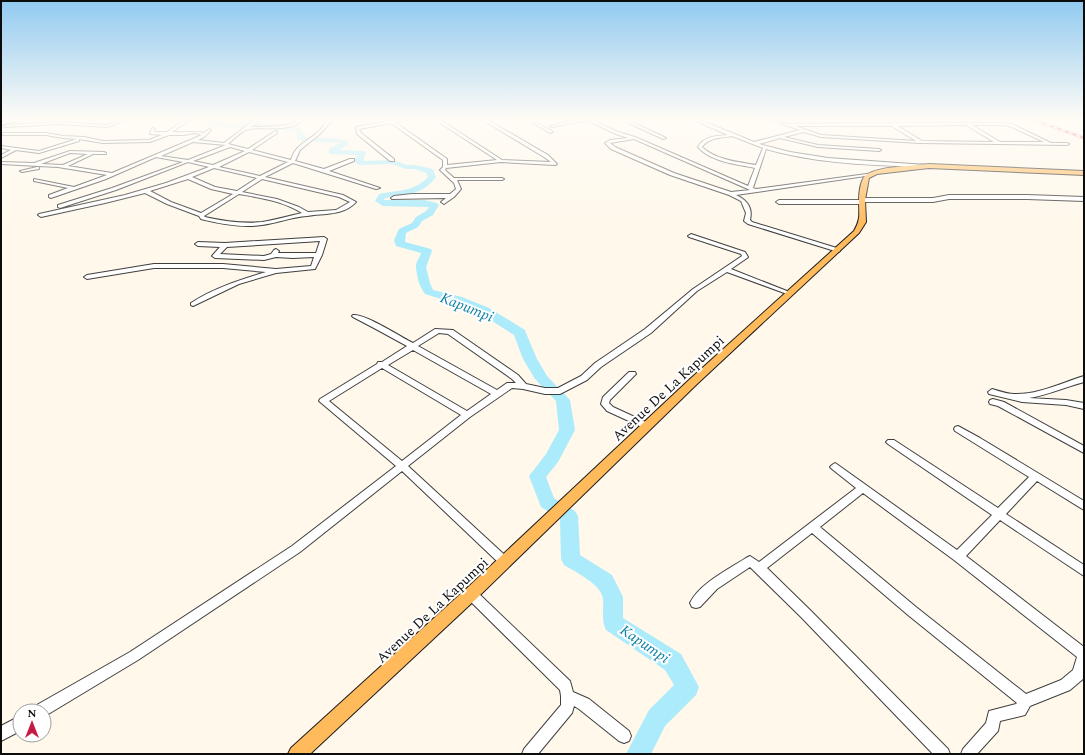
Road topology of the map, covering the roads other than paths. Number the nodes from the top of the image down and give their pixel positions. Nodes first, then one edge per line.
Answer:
1 (61, 154) edge
2 (90, 154) edge
3 (159, 154) edge
4 (203, 154) edge
5 (242, 154) edge
6 (262, 154) edge
7 (296, 154) edge
8 (385, 154) edge
9 (437, 154) edge
10 (489, 154) edge
11 (543, 154) edge
12 (627, 154) edge
13 (672, 154) edge
14 (712, 154) edge
15 (762, 154) edge
16 (794, 154) edge
17 (155, 156) junction
18 (188, 160) junction
19 (352, 160) dead end
20 (392, 160) dead end
21 (293, 162) junction
22 (501, 162) junction
23 (1, 163) edge
24 (36, 164) junction
25 (46, 166) junction
26 (535, 166) dead end
27 (928, 166) junction
28 (63, 167) junction
29 (214, 167) junction
30 (758, 167) junction
31 (444, 169) junction
32 (22, 171) dead end
33 (323, 171) junction
34 (1084, 173) edge
35 (111, 174) junction
36 (872, 174) junction
37 (188, 178) junction
38 (259, 178) junction
39 (453, 179) junction
40 (502, 179) dead end
41 (36, 180) dead end
42 (74, 188) junction
43 (378, 188) dead end
44 (752, 189) junction
45 (146, 191) junction
46 (237, 193) junction
47 (731, 194) junction
48 (51, 196) dead end
49 (452, 196) junction
50 (394, 198) dead end
51 (1084, 200) edge
52 (862, 201) junction
53 (444, 202) dead end
54 (779, 202) dead end
55 (60, 206) dead end
56 (307, 214) junction
57 (41, 215) dead end
58 (201, 215) junction
59 (691, 236) dead end
60 (280, 243) junction
61 (198, 244) dead end
62 (224, 245) junction
63 (838, 250) junction
64 (275, 254) junction
65 (319, 255) junction
66 (725, 269) junction
67 (276, 271) junction
68 (87, 277) dead end
69 (789, 293) junction
70 (193, 304) dead end
71 (355, 316) dead end
72 (414, 346) junction
73 (381, 364) junction
74 (632, 374) dead end
75 (1084, 379) edge
76 (523, 386) junction
77 (992, 392) dead end
78 (498, 394) junction
79 (1013, 397) junction
80 (993, 402) dead end
81 (1084, 406) edge
82 (467, 415) junction
83 (647, 426) junction
84 (958, 429) dead end
85 (891, 442) dead end
86 (1084, 450) edge
87 (402, 466) junction
88 (835, 467) dead end
89 (1035, 477) junction
90 (862, 488) junction
91 (1084, 506) edge
92 (1000, 514) junction
93 (813, 527) junction
94 (958, 557) junction
95 (505, 562) junction
96 (759, 568) junction
97 (1084, 571) edge
98 (471, 594) junction
99 (696, 603) dead end
100 (1084, 654) edge
101 (568, 696) junction
102 (1025, 701) junction
103 (52, 704) edge
104 (12, 728) edge
105 (1, 734) edge
106 (624, 736) dead end
107 (296, 754) edge
108 (529, 754) edge
109 (943, 754) edge
110 (968, 754) edge

1 - 24 street
2 - 28 street
3 - 17 street
4 - 18 street
5 - 29 street
6 - 21 street
7 - 21 street
8 - 20 street
9 - 31 street
10 - 22 street
11 - 22 street
12 - 47 street
13 - 44 street
14 - 30 street
15 - 30 street
16 - 27 street
17 - 18 street
17 - 35 street
18 - 29 street
18 - 55 street
19 - 33 street
21 - 33 street
21 - 38 street
22 - 31 street
23 - 24 street
24 - 25 street
25 - 28 street
25 - 32 street
26 - 31 street
27 - 34 main road
27 - 36 main road
28 - 35 street
29 - 37 street
29 - 38 street
30 - 44 street
31 - 39 street
33 - 43 street
35 - 42 street
36 - 44 street
36 - 52 main road, Avenue De La Kapumpi
37 - 45 street
37 - 46 street
38 - 46 street
38 - 56 street
39 - 40 street
39 - 49 street
41 - 42 street
42 - 48 street
44 - 47 street
45 - 57 street
45 - 58 street
46 - 56 street
46 - 58 street
47 - 63 street
49 - 50 street
49 - 53 street
51 - 52 street
52 - 54 street
52 - 63 main road, Avenue De La Kapumpi
56 - 58 street
59 - 66 street
60 - 62 street
60 - 64 street
60 - 65 street
61 - 62 street
62 - 64 street
63 - 69 main road, Avenue De La Kapumpi
64 - 65 street
65 - 67 street
66 - 69 street
66 - 76 street
67 - 68 street
67 - 70 street
69 - 83 main road, Avenue De La Kapumpi
71 - 72 street
72 - 73 street
72 - 76 street
72 - 78 street
73 - 82 street
73 - 87 street
74 - 83 street
75 - 79 street
76 - 78 street
77 - 79 street
78 - 82 street
79 - 81 street
80 - 86 street
82 - 87 street
83 - 95 main road, Avenue De La Kapumpi
84 - 89 street
85 - 92 street
87 - 95 street
87 - 103 street
88 - 90 street
89 - 91 street
89 - 92 street
90 - 93 street
90 - 94 street
92 - 94 street
92 - 97 street
93 - 96 street
93 - 102 street
94 - 100 street
95 - 98 main road, Avenue De La Kapumpi
96 - 99 street
96 - 109 street
98 - 101 street
98 - 107 main road, Avenue De La Kapumpi
100 - 102 street
101 - 106 street
101 - 108 street
102 - 110 street
104 - 105 street

